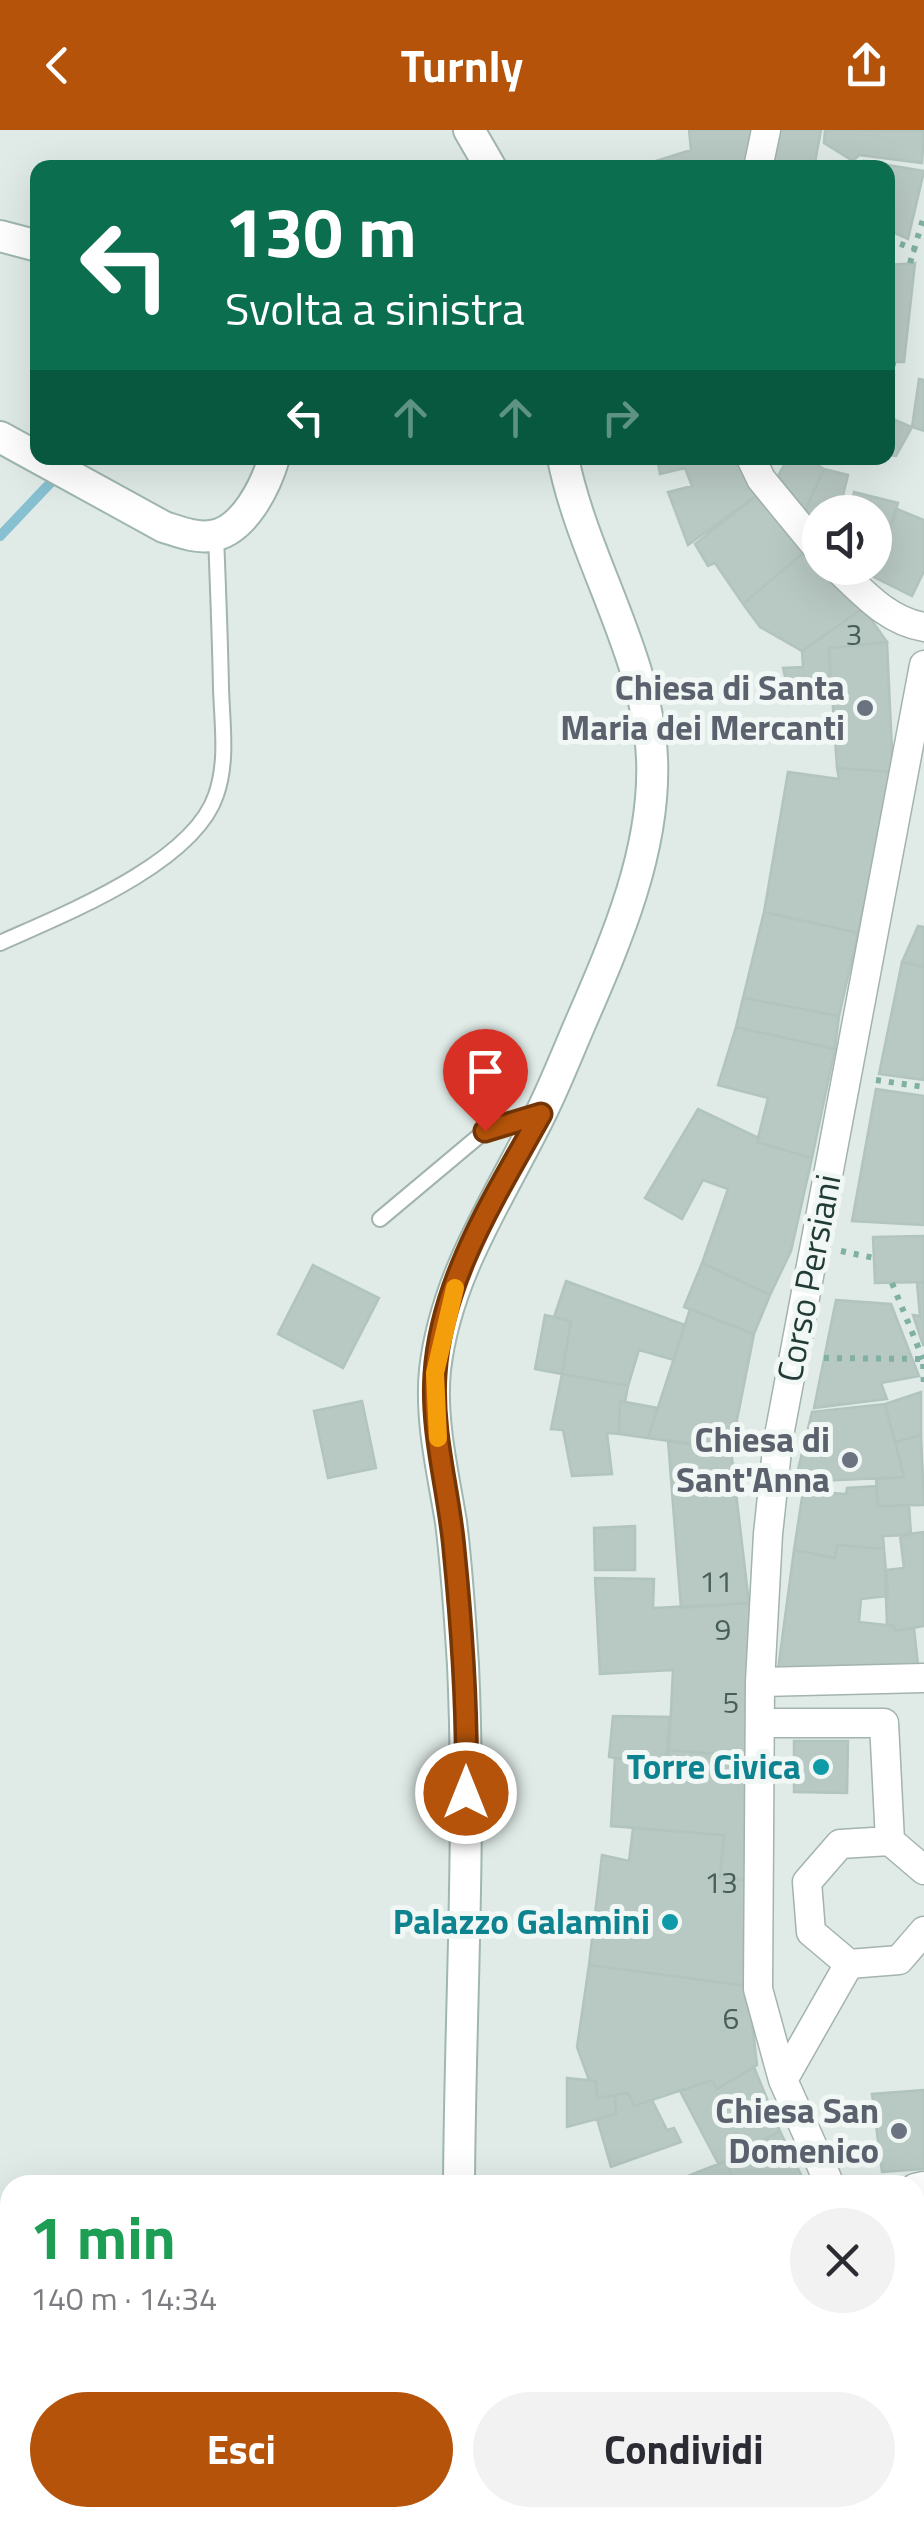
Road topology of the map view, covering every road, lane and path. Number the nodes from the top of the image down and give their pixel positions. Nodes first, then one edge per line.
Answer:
1 (469, 130) edge
2 (766, 130) edge
3 (486, 160) edge
4 (760, 160) edge
5 (924, 216) edge
6 (0, 236) edge
7 (895, 243) edge
8 (30, 244) edge
9 (913, 249) junction
10 (924, 254) edge
11 (910, 263) dead end
12 (0, 437) edge
13 (30, 453) edge
14 (51, 465) edge
15 (272, 465) edge
16 (566, 465) edge
17 (754, 465) edge
18 (802, 530) edge
19 (216, 536) junction
20 (855, 585) edge
21 (924, 627) edge
22 (924, 665) edge
23 (0, 942) edge
24 (848, 1076) junction
25 (924, 1088) edge
26 (541, 1114) junction
27 (380, 1219) dead end
28 (892, 1283) dead end
29 (794, 1358) junction
30 (922, 1359) edge
31 (924, 1389) edge
32 (924, 1678) edge
33 (760, 1682) junction
34 (760, 1723) junction
35 (890, 1840) junction
36 (924, 1870) edge
37 (924, 1931) edge
38 (849, 1964) junction
39 (782, 2080) junction
40 (459, 2175) edge
41 (825, 2175) edge

1 - 3 main road
2 - 4 street
5 - 9 path
6 - 8 main road
7 - 9 path
9 - 10 path
9 - 11 path
12 - 13 main road
14 - 19 main road
15 - 19 main road
16 - 26 main road
17 - 18 street
19 - 23 lane
20 - 21 street
22 - 24 street, Corso Persiani
24 - 25 path
24 - 29 street, Corso Persiani
26 - 27 lane
26 - 40 main road
28 - 30 path
29 - 30 path
29 - 33 street, Corso Persiani
30 - 31 path
32 - 33 street
33 - 34 street, Corso Persiani
34 - 35 street
34 - 39 street, Corso Persiani
35 - 36 street
35 - 38 street
37 - 38 street
38 - 39 street
39 - 41 street, Corso Persiani

